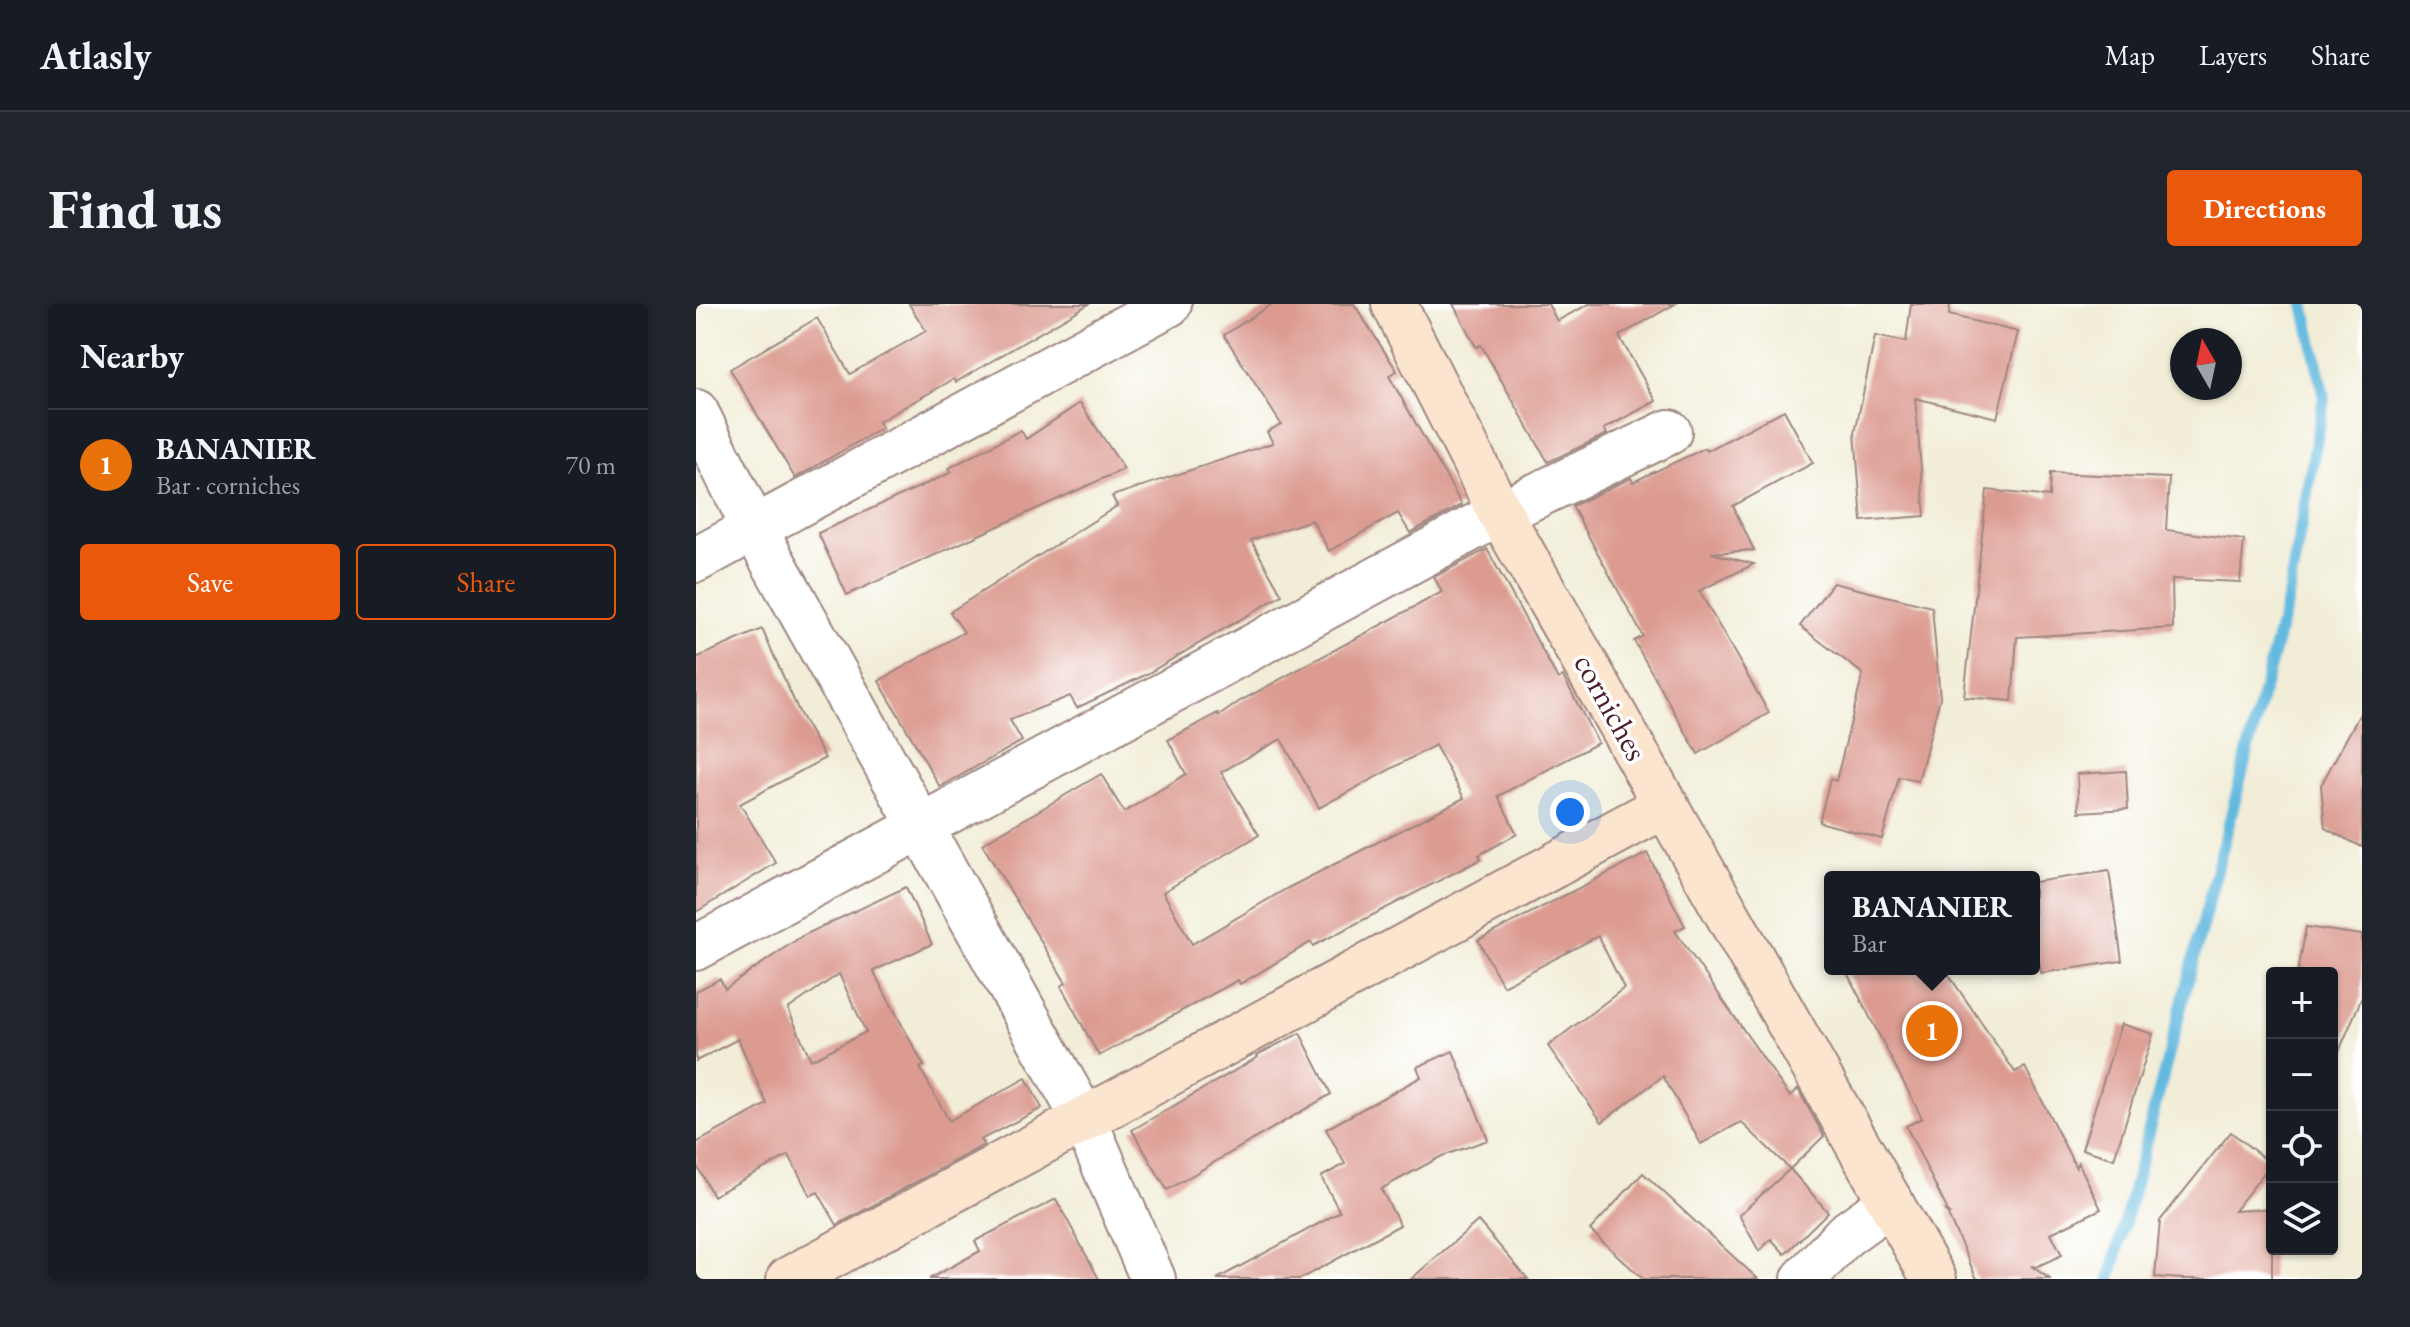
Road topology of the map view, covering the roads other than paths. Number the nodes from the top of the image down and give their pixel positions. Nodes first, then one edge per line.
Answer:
1 (1169, 304) edge
2 (1394, 304) edge
3 (696, 412) edge
4 (1669, 432) dead end
5 (1500, 513) junction
6 (754, 528) junction
7 (696, 560) edge
8 (1666, 805) junction
9 (920, 827) junction
10 (696, 948) edge
11 (1084, 1119) junction
12 (1891, 1202) junction
13 (789, 1279) edge
14 (1153, 1279) edge
15 (1804, 1279) edge
16 (1934, 1279) edge

1 - 6 street
2 - 5 street, corniches
3 - 6 street
4 - 5 street
5 - 8 street, corniches
5 - 9 street
6 - 7 street
6 - 9 street
8 - 11 street
8 - 12 street, corniches
9 - 10 street
9 - 11 street
11 - 13 street
11 - 14 street
12 - 15 street
12 - 16 street, corniches

